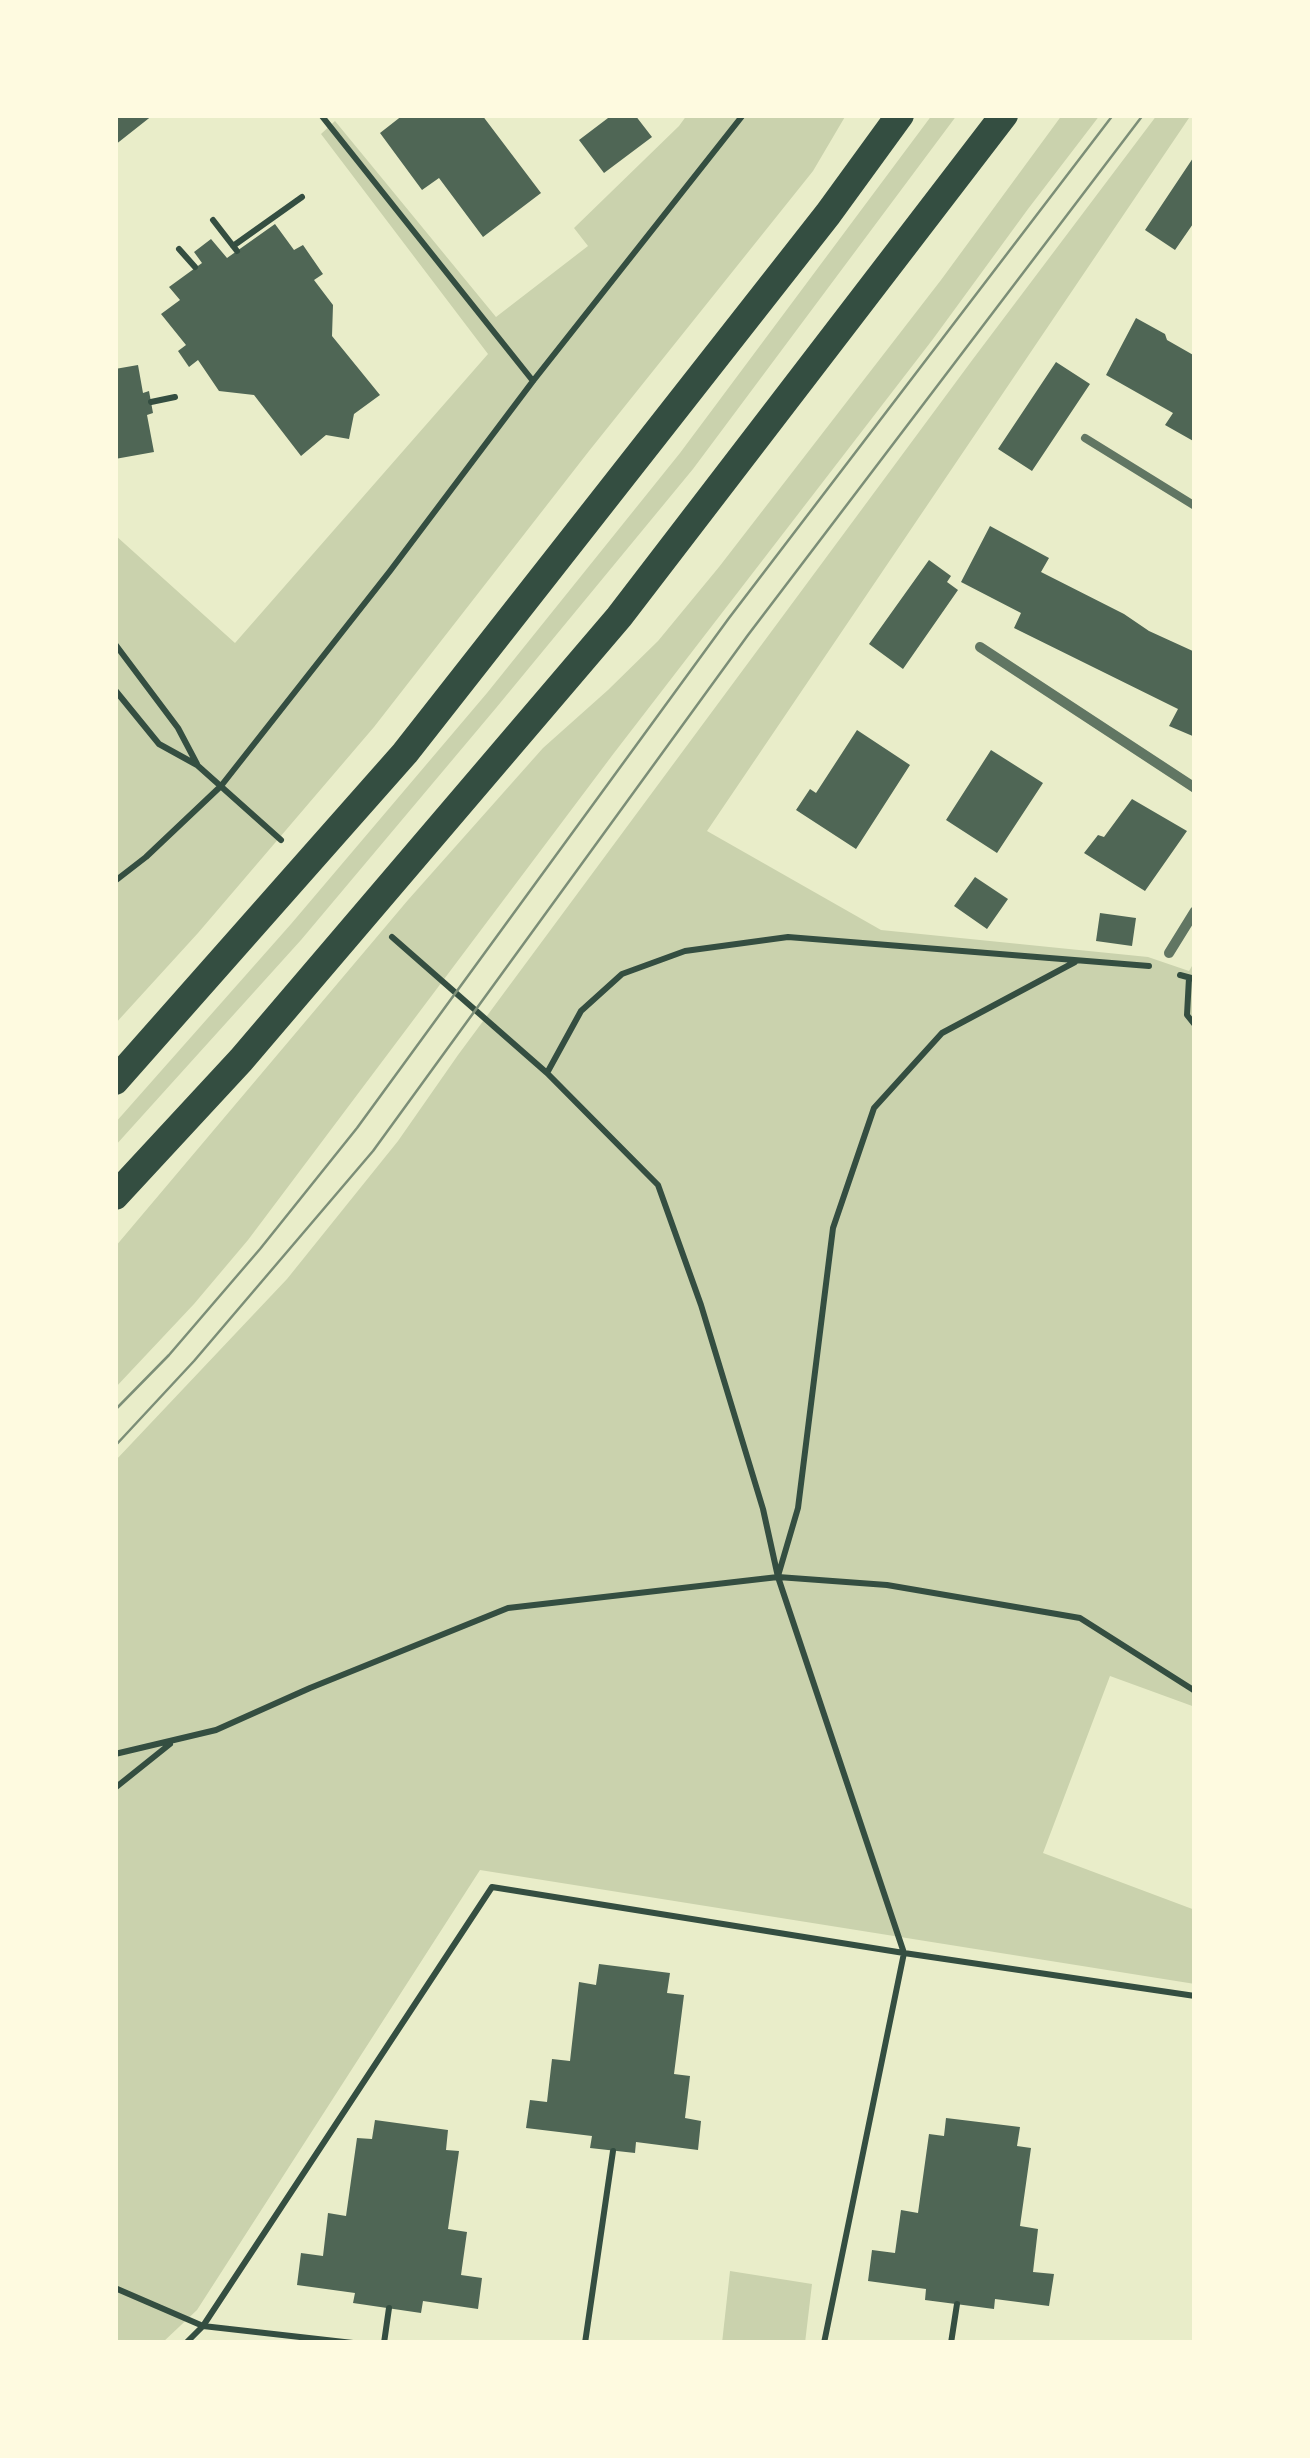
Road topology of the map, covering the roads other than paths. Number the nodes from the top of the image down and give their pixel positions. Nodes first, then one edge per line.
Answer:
1 (875, 115) edge
2 (900, 115) edge
3 (1003, 119) edge
4 (828, 214) junction
5 (1085, 438) dead end
6 (1195, 506) edge
7 (980, 647) dead end
8 (1195, 788) edge
9 (1195, 912) edge
10 (1169, 953) dead end
11 (115, 1081) edge
12 (115, 1196) edge

1 - 4 highway
2 - 4 highway
3 - 12 highway
4 - 11 highway
5 - 6 lane
7 - 8 street
9 - 10 street

